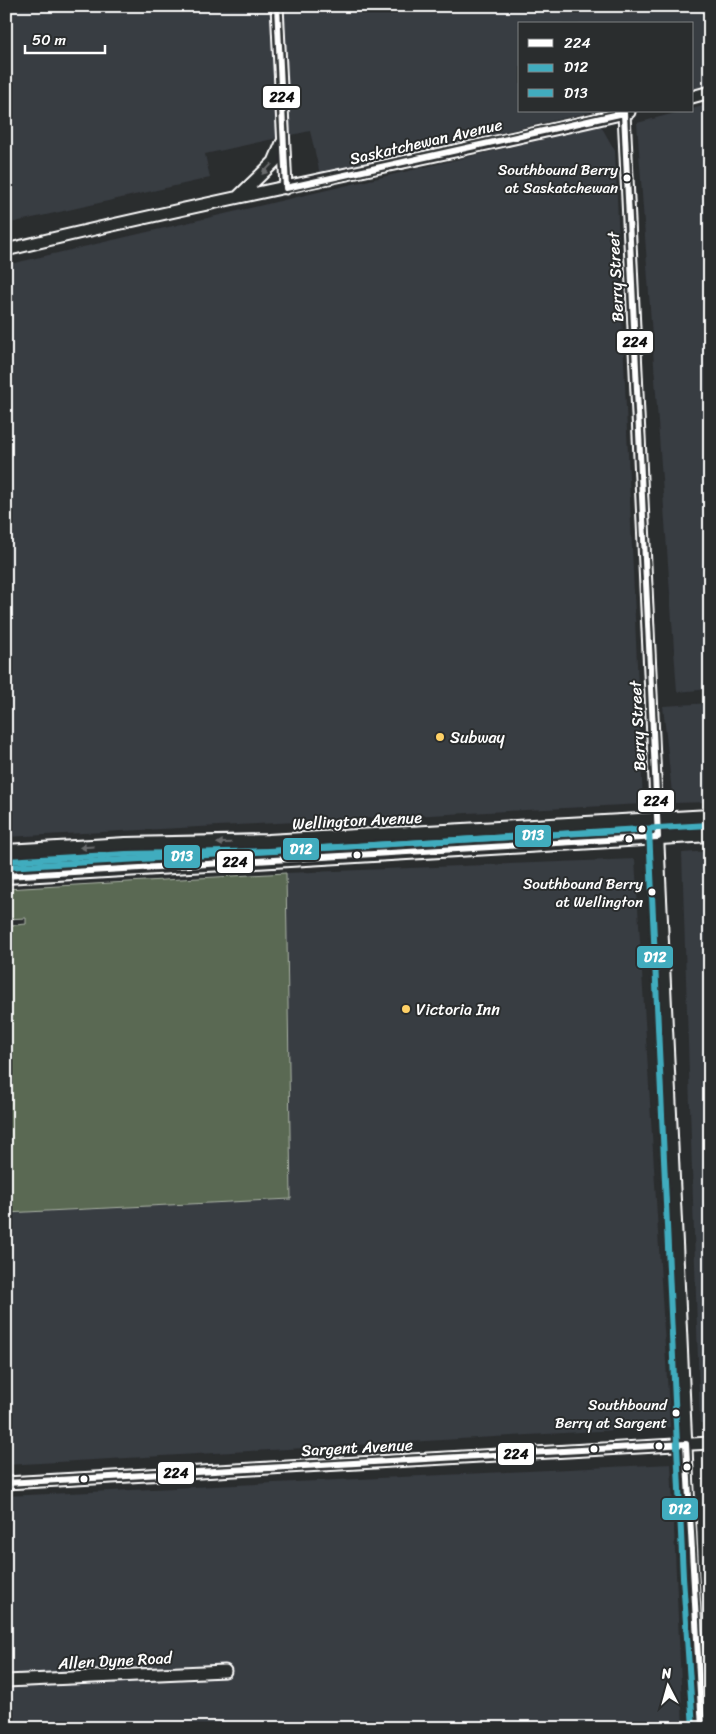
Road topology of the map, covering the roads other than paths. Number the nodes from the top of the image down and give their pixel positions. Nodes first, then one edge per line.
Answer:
1 (278, 6) edge
2 (710, 92) edge
3 (694, 96) edge
4 (627, 112) edge
5 (284, 134) junction
6 (286, 188) junction
7 (238, 197) junction
8 (6, 250) edge
9 (710, 817) edge
10 (658, 820) junction
11 (494, 829) junction
12 (710, 834) edge
13 (658, 837) junction
14 (301, 840) junction
15 (496, 846) junction
16 (6, 852) edge
17 (302, 857) junction
18 (6, 876) edge
19 (710, 1443) edge
20 (686, 1444) junction
21 (6, 1482) edge
22 (226, 1671) dead end
23 (6, 1681) edge
24 (702, 1728) edge

1 - 5 street
2 - 3 street
4 - 6 street, Saskatchewan Avenue
4 - 10 street, Berry Street
5 - 6 street
5 -> 7 street
6 - 7 street, Saskatchewan Avenue
7 - 8 street, Saskatchewan Avenue
9 - 10 main road, Wellington Avenue
10 - 11 main road, Wellington Avenue
10 - 13 street, Berry Street
11 - 14 main road, Wellington Avenue
11 - 15 street
12 - 13 main road, Wellington Avenue
13 - 15 main road, Wellington Avenue
13 - 20 street, Berry Street
14 -> 16 main road, Wellington Avenue
14 - 17 street
15 - 17 main road, Wellington Avenue
17 - 18 main road, Wellington Avenue
19 - 20 street, Sargent Avenue
20 - 21 street, Sargent Avenue
20 - 24 street, Berry Street
22 - 23 street, Allen Dyne Road

